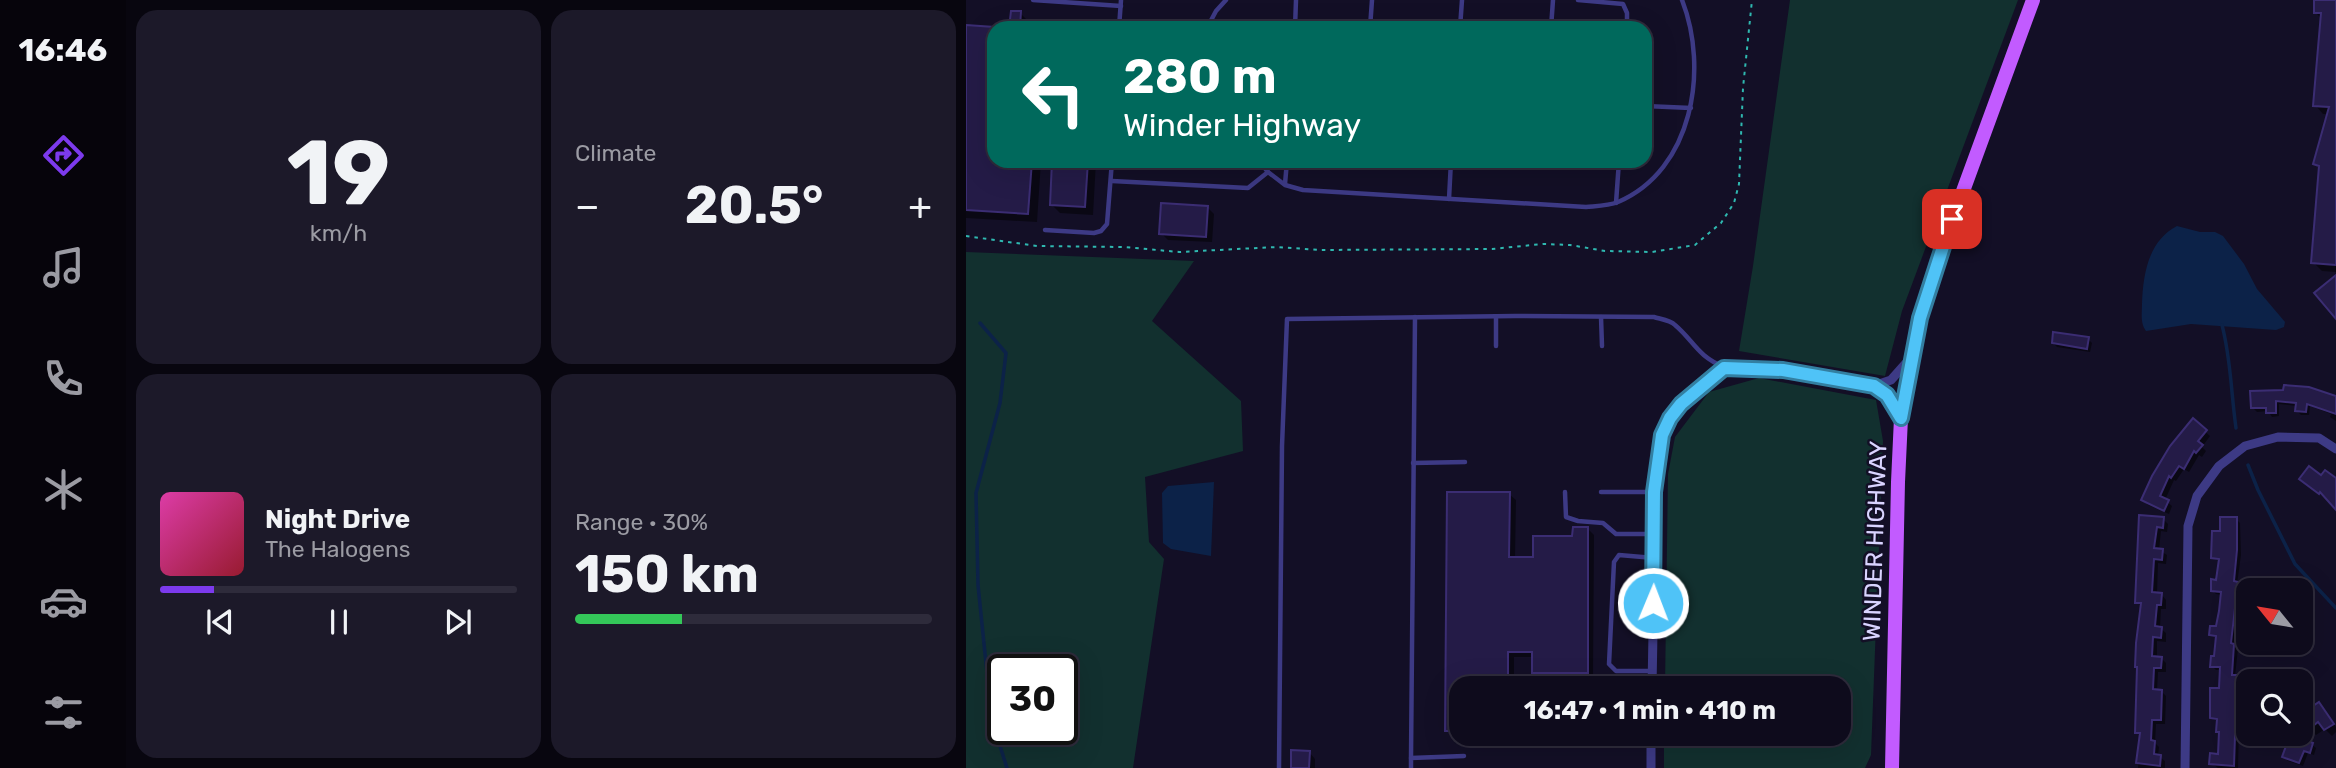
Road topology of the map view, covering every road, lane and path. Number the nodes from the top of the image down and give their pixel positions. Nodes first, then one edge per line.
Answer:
1 (1033, 0) edge
2 (1226, 0) edge
3 (1296, 0) edge
4 (1372, 0) edge
5 (1462, 0) edge
6 (1553, 0) edge
7 (1578, 0) edge
8 (1682, 0) edge
9 (1752, 0) edge
10 (2033, 0) edge
11 (1121, 3) edge
12 (1120, 21) edge
13 (1211, 21) edge
14 (1295, 21) edge
15 (1370, 21) edge
16 (1460, 21) edge
17 (1552, 21) edge
18 (1627, 21) edge
19 (1652, 106) edge
20 (1691, 108) junction
21 (1112, 168) edge
22 (1265, 168) edge
23 (1286, 168) edge
24 (1451, 168) edge
25 (1618, 168) edge
26 (1268, 172) junction
27 (1112, 181) junction
28 (1285, 185) junction
29 (1449, 199) junction
30 (1616, 203) junction
31 (1045, 230) dead end
32 (966, 236) edge
33 (1415, 317) junction
34 (1496, 317) junction
35 (1601, 317) junction
36 (1496, 346) dead end
37 (1602, 346) dead end
38 (1912, 354) junction
39 (1724, 368) junction
40 (1874, 386) junction
41 (1901, 418) junction
42 (2336, 449) edge
43 (1465, 462) dead end
44 (1413, 463) junction
45 (1565, 492) dead end
46 (1601, 492) dead end
47 (1654, 492) junction
48 (1654, 534) junction
49 (1654, 558) junction
50 (1652, 671) junction
51 (1652, 676) edge
52 (1651, 746) edge
53 (1464, 756) dead end
54 (1411, 758) junction
55 (1279, 768) edge
56 (1411, 768) edge
57 (1651, 768) edge
58 (1892, 768) edge
59 (2185, 768) edge

1 - 11 lane
2 - 13 lane
3 - 14 lane
4 - 15 lane
5 - 16 lane
6 - 17 lane
7 - 18 lane
8 - 20 lane
9 - 32 path
10 - 38 main road, WINDER HIGHWAY
11 - 12 lane
19 - 20 lane
20 - 30 lane
21 - 27 lane
22 - 26 lane
23 - 28 lane
24 - 29 lane
25 - 30 lane
26 - 27 lane
26 - 28 lane
27 - 31 lane
28 - 29 lane
29 - 30 lane
33 - 34 lane
33 - 44 lane
33 - 55 lane
34 - 35 lane
34 - 36 lane
35 - 37 lane
35 - 39 lane
38 - 40 street
38 - 41 main road, WINDER HIGHWAY
39 - 40 street
39 - 47 street
40 - 41 street
41 - 58 main road, WINDER HIGHWAY
42 - 59 street
43 - 44 lane
44 - 54 lane
45 - 48 lane
46 - 47 lane
47 - 48 street
48 - 49 street
49 - 50 street
49 - 50 lane
50 - 51 street
52 - 57 street
53 - 54 lane
54 - 56 lane

